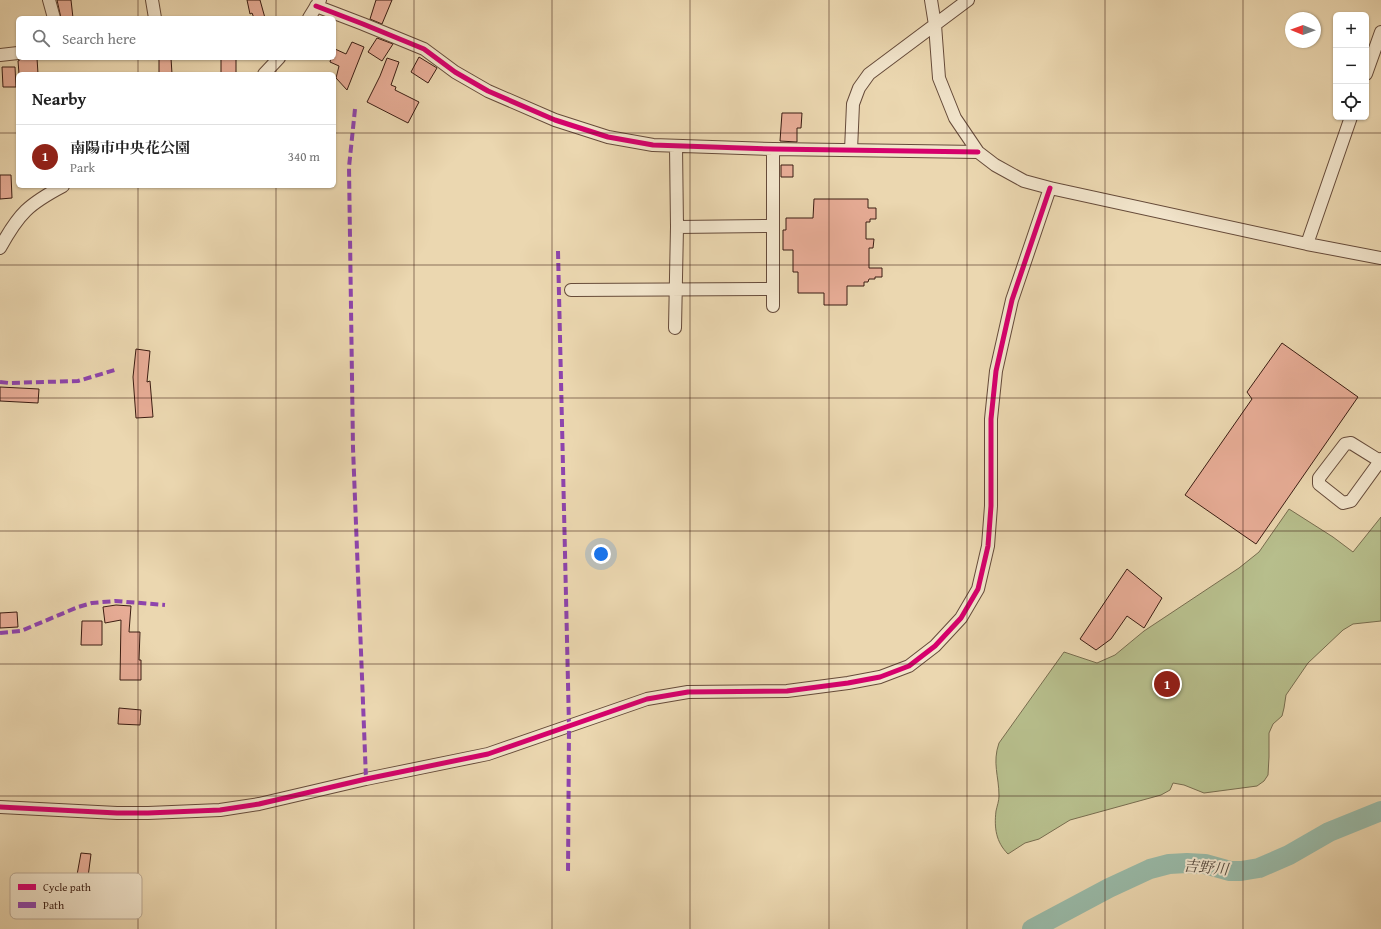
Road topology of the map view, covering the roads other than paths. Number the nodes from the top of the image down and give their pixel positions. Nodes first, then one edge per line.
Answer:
1 (49, 0) edge
2 (152, 0) edge
3 (931, 0) edge
4 (968, 0) edge
5 (318, 3) edge
6 (53, 16) edge
7 (155, 16) edge
8 (310, 16) edge
9 (935, 25) junction
10 (1381, 32) edge
11 (16, 53) edge
12 (0, 55) edge
13 (277, 60) edge
14 (1369, 66) edge
15 (266, 72) edge
16 (1350, 120) edge
17 (676, 146) junction
18 (773, 149) junction
19 (851, 150) junction
20 (978, 152) junction
21 (59, 188) edge
22 (1050, 188) junction
23 (773, 226) junction
24 (677, 227) junction
25 (1307, 244) junction
26 (0, 248) edge
27 (1381, 258) edge
28 (676, 289) junction
29 (773, 289) junction
30 (571, 290) dead end
31 (773, 306) dead end
32 (675, 328) dead end
33 (1380, 460) edge
34 (0, 807) edge

1 - 6 street
2 - 7 street
3 - 9 street
4 - 9 street
5 - 8 street
5 - 17 street
9 - 19 street
9 - 20 street
10 - 14 street
11 - 12 street
13 - 15 street
16 - 25 street
17 - 18 street
17 - 24 street
18 - 19 street
18 - 23 street
19 - 20 street
20 - 22 street
21 - 26 street
22 - 25 street
22 - 34 street
23 - 24 street
23 - 29 street
24 - 28 street
25 - 27 street
28 - 29 street
28 - 30 street
28 - 32 street
29 - 31 street
33 - 33 street

